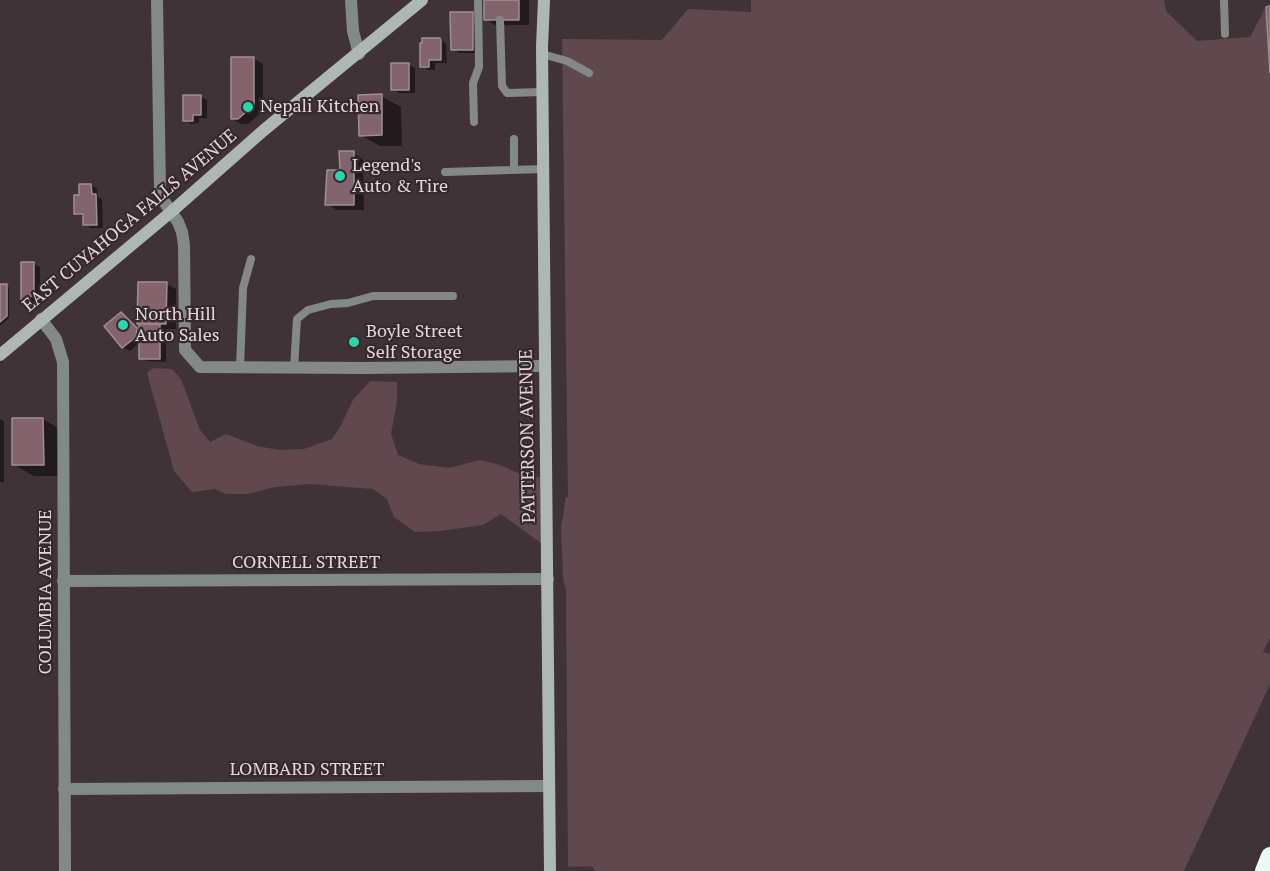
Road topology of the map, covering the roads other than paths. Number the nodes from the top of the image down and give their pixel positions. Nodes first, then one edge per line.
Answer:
1 (158, 0) edge
2 (351, 0) edge
3 (422, 0) edge
4 (478, 0) edge
5 (544, 0) edge
6 (1224, 0) edge
7 (500, 20) dead end
8 (1225, 34) dead end
9 (359, 54) junction
10 (542, 54) junction
11 (589, 73) dead end
12 (543, 92) junction
13 (474, 122) dead end
14 (514, 139) dead end
15 (543, 169) junction
16 (514, 170) junction
17 (445, 172) dead end
18 (171, 212) junction
19 (251, 259) dead end
20 (453, 296) dead end
21 (41, 319) junction
22 (0, 355) edge
23 (545, 366) junction
24 (240, 368) junction
25 (294, 368) junction
26 (548, 579) junction
27 (63, 581) junction
28 (549, 786) junction
29 (64, 789) junction
30 (1270, 856) edge
31 (65, 871) edge
32 (550, 871) edge
33 (1264, 871) edge

1 - 18 street
2 - 9 street
3 - 9 street, EAST CUYAHOGA FALLS AVENUE
4 - 13 lane
5 - 10 street, PATTERSON AVENUE
6 - 8 lane
7 - 12 lane
9 - 18 street, EAST CUYAHOGA FALLS AVENUE
10 - 11 lane
10 - 12 street, PATTERSON AVENUE
12 - 15 street, PATTERSON AVENUE
14 - 16 lane
15 - 16 lane
15 - 23 street, PATTERSON AVENUE
16 - 17 lane
18 - 21 street, EAST CUYAHOGA FALLS AVENUE
18 - 24 street
19 - 24 lane
20 - 25 lane
21 - 22 street, EAST CUYAHOGA FALLS AVENUE
21 - 27 street, COLUMBIA AVENUE
23 - 25 street
23 - 26 street, PATTERSON AVENUE
24 - 25 street
26 - 27 street, CORNELL STREET
26 - 28 street, PATTERSON AVENUE
27 - 29 street, COLUMBIA AVENUE
28 - 29 street, LOMBARD STREET
28 - 32 street, PATTERSON AVENUE
29 - 31 street, COLUMBIA AVENUE
30 - 33 highway

